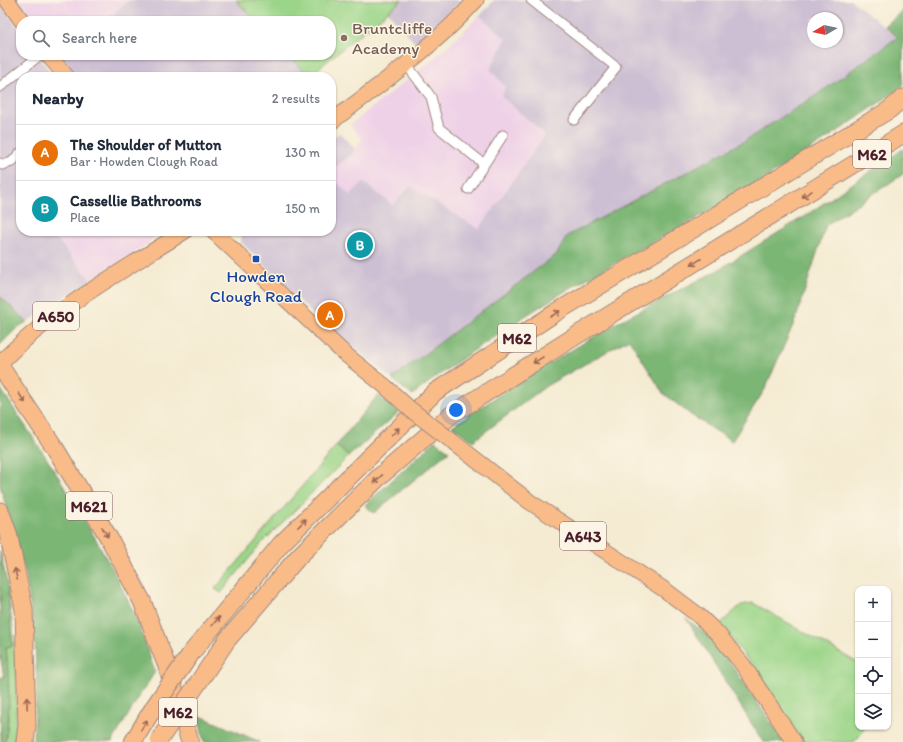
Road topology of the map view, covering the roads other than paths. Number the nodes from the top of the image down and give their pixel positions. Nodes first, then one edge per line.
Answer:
1 (7, 0) edge
2 (476, 0) edge
3 (531, 0) edge
4 (18, 16) edge
5 (34, 60) edge
6 (52, 60) edge
7 (407, 65) junction
8 (19, 72) edge
9 (62, 72) edge
10 (16, 74) edge
11 (0, 87) edge
12 (903, 98) edge
13 (336, 118) edge
14 (574, 120) dead end
15 (903, 134) edge
16 (503, 135) dead end
17 (16, 158) edge
18 (0, 163) edge
19 (484, 164) junction
20 (468, 189) dead end
21 (162, 236) edge
22 (177, 236) edge
23 (218, 236) edge
24 (155, 250) junction
25 (0, 365) edge
26 (0, 511) edge
27 (158, 741) edge
28 (25, 742) edge
29 (134, 742) edge
30 (190, 742) edge
31 (794, 742) edge

1 - 4 main road
2 - 7 main road
3 - 14 street
5 - 8 street
6 - 9 main road
7 - 13 main road
7 - 19 street
10 - 11 street
29 -> 12 highway, M62, bridge
15 -> 27 highway, M62, bridge
16 - 19 street
17 - 18 street
19 - 20 street
21 - 24 main road
22 - 24 main road, A650
23 - 31 main road, A643, bridge
24 - 25 main road, A650
25 -> 30 highway, M621
28 -> 26 highway

